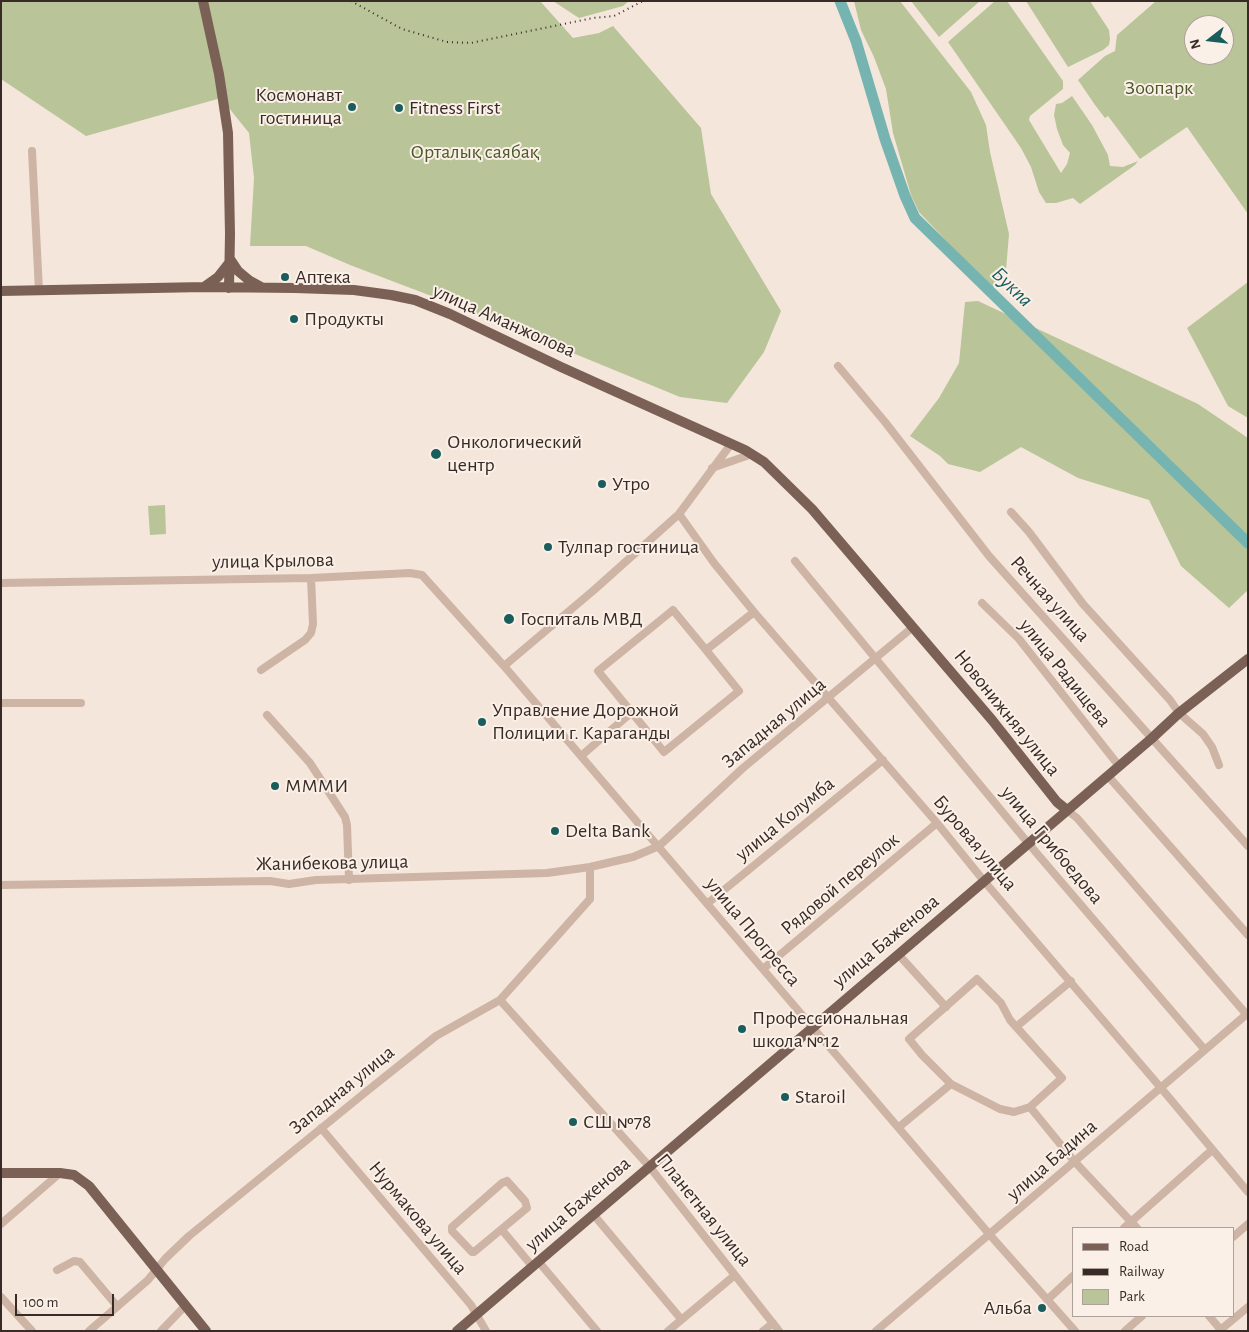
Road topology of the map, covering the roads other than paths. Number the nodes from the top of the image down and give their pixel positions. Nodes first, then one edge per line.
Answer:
1 (203, 1) edge
2 (32, 151) dead end
3 (230, 261) junction
4 (204, 287) junction
5 (228, 288) junction
6 (262, 288) junction
7 (1, 291) edge
8 (39, 291) junction
9 (838, 366) dead end
10 (731, 444) junction
11 (752, 454) junction
12 (712, 468) junction
13 (1011, 512) dead end
14 (679, 514) junction
15 (795, 561) dead end
16 (311, 578) junction
17 (1, 583) edge
18 (982, 603) dead end
19 (754, 612) junction
20 (913, 627) junction
21 (706, 650) junction
22 (876, 658) junction
23 (1247, 660) edge
24 (504, 666) junction
25 (261, 670) dead end
26 (830, 697) junction
27 (1, 703) edge
28 (81, 703) dead end
29 (632, 712) junction
30 (1179, 713) junction
31 (268, 715) dead end
32 (1151, 739) junction
33 (581, 756) junction
34 (883, 760) junction
35 (1220, 765) dead end
36 (1119, 766) junction
37 (1108, 776) junction
38 (1067, 810) junction
39 (937, 823) junction
40 (1028, 843) junction
41 (659, 846) junction
42 (1248, 846) edge
43 (590, 867) junction
44 (349, 880) junction
45 (984, 881) junction
46 (1, 885) edge
47 (708, 903) junction
48 (1248, 935) edge
49 (898, 954) junction
50 (763, 969) junction
51 (1070, 981) junction
52 (500, 1000) junction
53 (946, 1008) junction
54 (1247, 1014) edge
55 (812, 1027) junction
56 (1016, 1027) junction
57 (1205, 1050) junction
58 (951, 1084) junction
59 (1162, 1088) junction
60 (1030, 1107) junction
61 (899, 1127) junction
62 (321, 1128) junction
63 (1212, 1150) junction
64 (1074, 1161) junction
65 (649, 1166) junction
66 (1, 1173) edge
67 (60, 1173) junction
68 (1248, 1192) edge
69 (593, 1214) junction
70 (1131, 1222) junction
71 (1, 1224) edge
72 (1248, 1224) edge
73 (1125, 1227) edge
74 (1136, 1227) edge
75 (502, 1230) junction
76 (990, 1235) junction
77 (1234, 1236) edge
78 (535, 1263) junction
79 (57, 1270) dead end
80 (156, 1270) junction
81 (736, 1275) junction
82 (1072, 1277) edge
83 (1, 1297) edge
84 (1047, 1300) junction
85 (117, 1306) junction
86 (185, 1306) junction
87 (1248, 1307) edge
88 (476, 1315) junction
89 (1141, 1317) edge
90 (1210, 1317) edge
91 (681, 1319) junction
92 (772, 1323) junction
93 (1220, 1330) edge
94 (32, 1331) edge
95 (89, 1331) edge
96 (160, 1331) edge
97 (206, 1331) edge
98 (457, 1331) edge
99 (486, 1331) edge
100 (597, 1331) edge
101 (668, 1331) edge
102 (763, 1331) edge
103 (779, 1331) edge
104 (876, 1331) edge
105 (1075, 1331) edge
106 (1125, 1331) edge

1 - 3 main road
2 - 8 street
3 - 4 main road
3 - 5 main road
3 - 6 main road
4 - 5 main road
4 - 8 main road
5 - 6 main road, улица Аманжолова
6 - 10 main road, улица Аманжолова
7 - 8 main road
9 - 32 street, Речная улица
10 - 11 main road, Новонижняя улица
10 - 12 street
11 - 12 street
11 - 20 main road, Новонижняя улица
12 - 14 street
13 - 30 street
14 - 19 street, Буровая улица
14 - 24 street
15 - 22 street, улица Грибоедова
16 - 17 street, улица Крылова
16 - 24 street, улица Крылова
16 - 25 street
18 - 36 street, улица Радищева
19 - 21 street
19 - 26 street, Буровая улица
20 - 22 street, Западная улица
20 - 38 main road, Новонижняя улица
21 - 29 street
21 - 29 street
22 - 26 street, Западная улица
22 - 40 street, улица Грибоедова
23 - 30 main road, улица Баженова
24 - 33 street, улица Прогресса
26 - 34 street, Буровая улица
26 - 41 street, Западная улица
27 - 28 street
29 - 33 street
30 - 32 main road, улица Баженова
30 - 35 street
31 - 44 street
32 - 36 main road, улица Баженова
32 - 42 street, Речная улица
33 - 41 street, улица Прогресса
34 - 39 street, Буровая улица
34 - 47 street, улица Колумба
36 - 37 main road, улица Баженова
37 - 38 main road, улица Баженова
37 - 48 street
38 - 40 main road, улица Баженова
38 - 54 street, Новонижняя улица
39 - 45 street, Буровая улица
39 - 50 street, Рядовой переулок
40 - 45 main road, улица Баженова
40 - 57 street, улица Грибоедова
41 - 43 street, Жанибекова улица
41 - 47 street, улица Прогресса
43 - 44 street, Жанибекова улица
43 - 52 street, Западная улица
44 - 46 street, Жанибекова улица
45 - 49 main road, улица Баженова
45 - 51 street, Буровая улица
47 - 50 street, улица Прогресса
49 - 53 street
49 - 55 main road, улица Баженова
50 - 55 street, улица Прогресса
51 - 56 street
51 - 59 street, Буровая улица
52 - 62 street, Западная улица
52 - 65 street, Планетная улица
53 - 56 street
53 - 58 street
54 - 57 street, улица Бадина
55 - 61 street, улица Прогресса
55 - 65 main road, улица Баженова
56 - 60 street
57 - 59 street, улица Бадина
58 - 60 street
58 - 61 street
59 - 63 street, Буровая улица
59 - 64 street, улица Бадина
60 - 64 street
61 - 76 street, улица Прогресса
62 - 80 street, Западная улица
62 - 88 street, Нурмакова улица
63 - 68 street, Буровая улица
63 - 70 street
64 - 70 street
64 - 76 street, улица Бадина
65 - 69 main road, улица Баженова
65 - 81 street, Планетная улица
66 - 67 main road
67 - 71 street
67 - 80 main road
69 - 78 main road, улица Баженова
69 - 91 street
70 - 73 street
70 - 74 street
72 - 77 street
75 - 75 street
75 - 78 street
76 - 84 street, улица Прогресса
76 - 104 street, улица Бадина
78 - 88 main road, улица Баженова
78 - 100 street
79 - 85 street
80 - 85 street, Западная улица
80 - 86 main road
81 - 91 street
81 - 92 street, Планетная улица
82 - 84 street
83 - 94 street
84 - 105 street, улица Прогресса
85 - 95 street, Западная улица
86 - 96 street
86 - 97 main road
87 - 93 street
88 - 98 main road, улица Баженова
88 - 99 street, Нурмакова улица
89 - 106 street
90 - 93 street
91 - 101 street
92 - 102 street
92 - 103 street, Планетная улица

